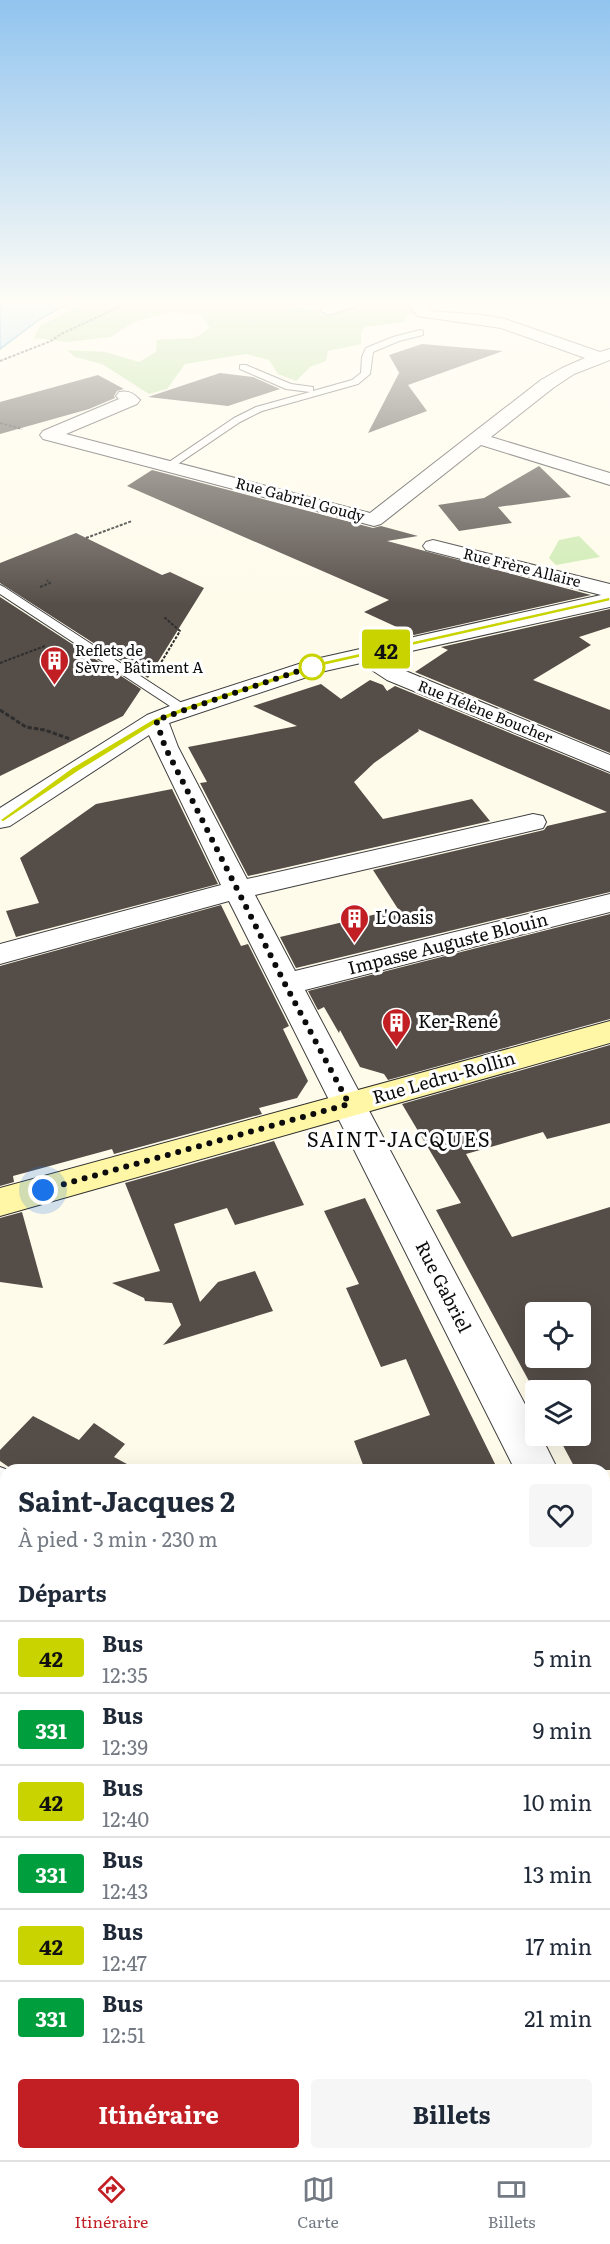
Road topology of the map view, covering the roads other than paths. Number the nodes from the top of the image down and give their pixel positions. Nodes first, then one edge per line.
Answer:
1 (124, 403) edge
2 (278, 403) edge
3 (524, 403) edge
4 (480, 439) junction
5 (168, 466) junction
6 (610, 480) edge
7 (433, 546) dead end
8 (0, 589) edge
9 (610, 591) edge
10 (610, 600) edge
11 (364, 654) junction
12 (184, 709) junction
13 (156, 720) junction
14 (610, 764) edge
15 (0, 820) edge
16 (533, 822) dead end
17 (238, 890) junction
18 (610, 903) edge
19 (0, 954) edge
20 (285, 984) junction
21 (610, 1032) edge
22 (349, 1104) junction
23 (0, 1202) edge
24 (534, 1464) edge

1 - 5 street, Rue Gabriel Goudy
2 - 5 lane
3 - 4 street, Rue Gabriel Goudy
4 - 5 street, Rue Gabriel Goudy
4 - 6 street
7 - 9 street, Rue Frère Allaire
8 - 12 lane
10 - 11 street
11 - 12 street
11 - 14 street, Rue Hélène Boucher
12 - 13 street
13 - 15 street
13 - 17 street, Rue Gabriel
16 - 17 street
17 - 19 street
17 - 20 street, Rue Gabriel
18 - 20 street, Impasse Auguste Blouin
20 - 22 street, Rue Gabriel
21 - 22 main road, Rue Ledru-Rollin
22 - 23 main road, Rue Ledru-Rollin
22 - 24 street, Rue Gabriel

